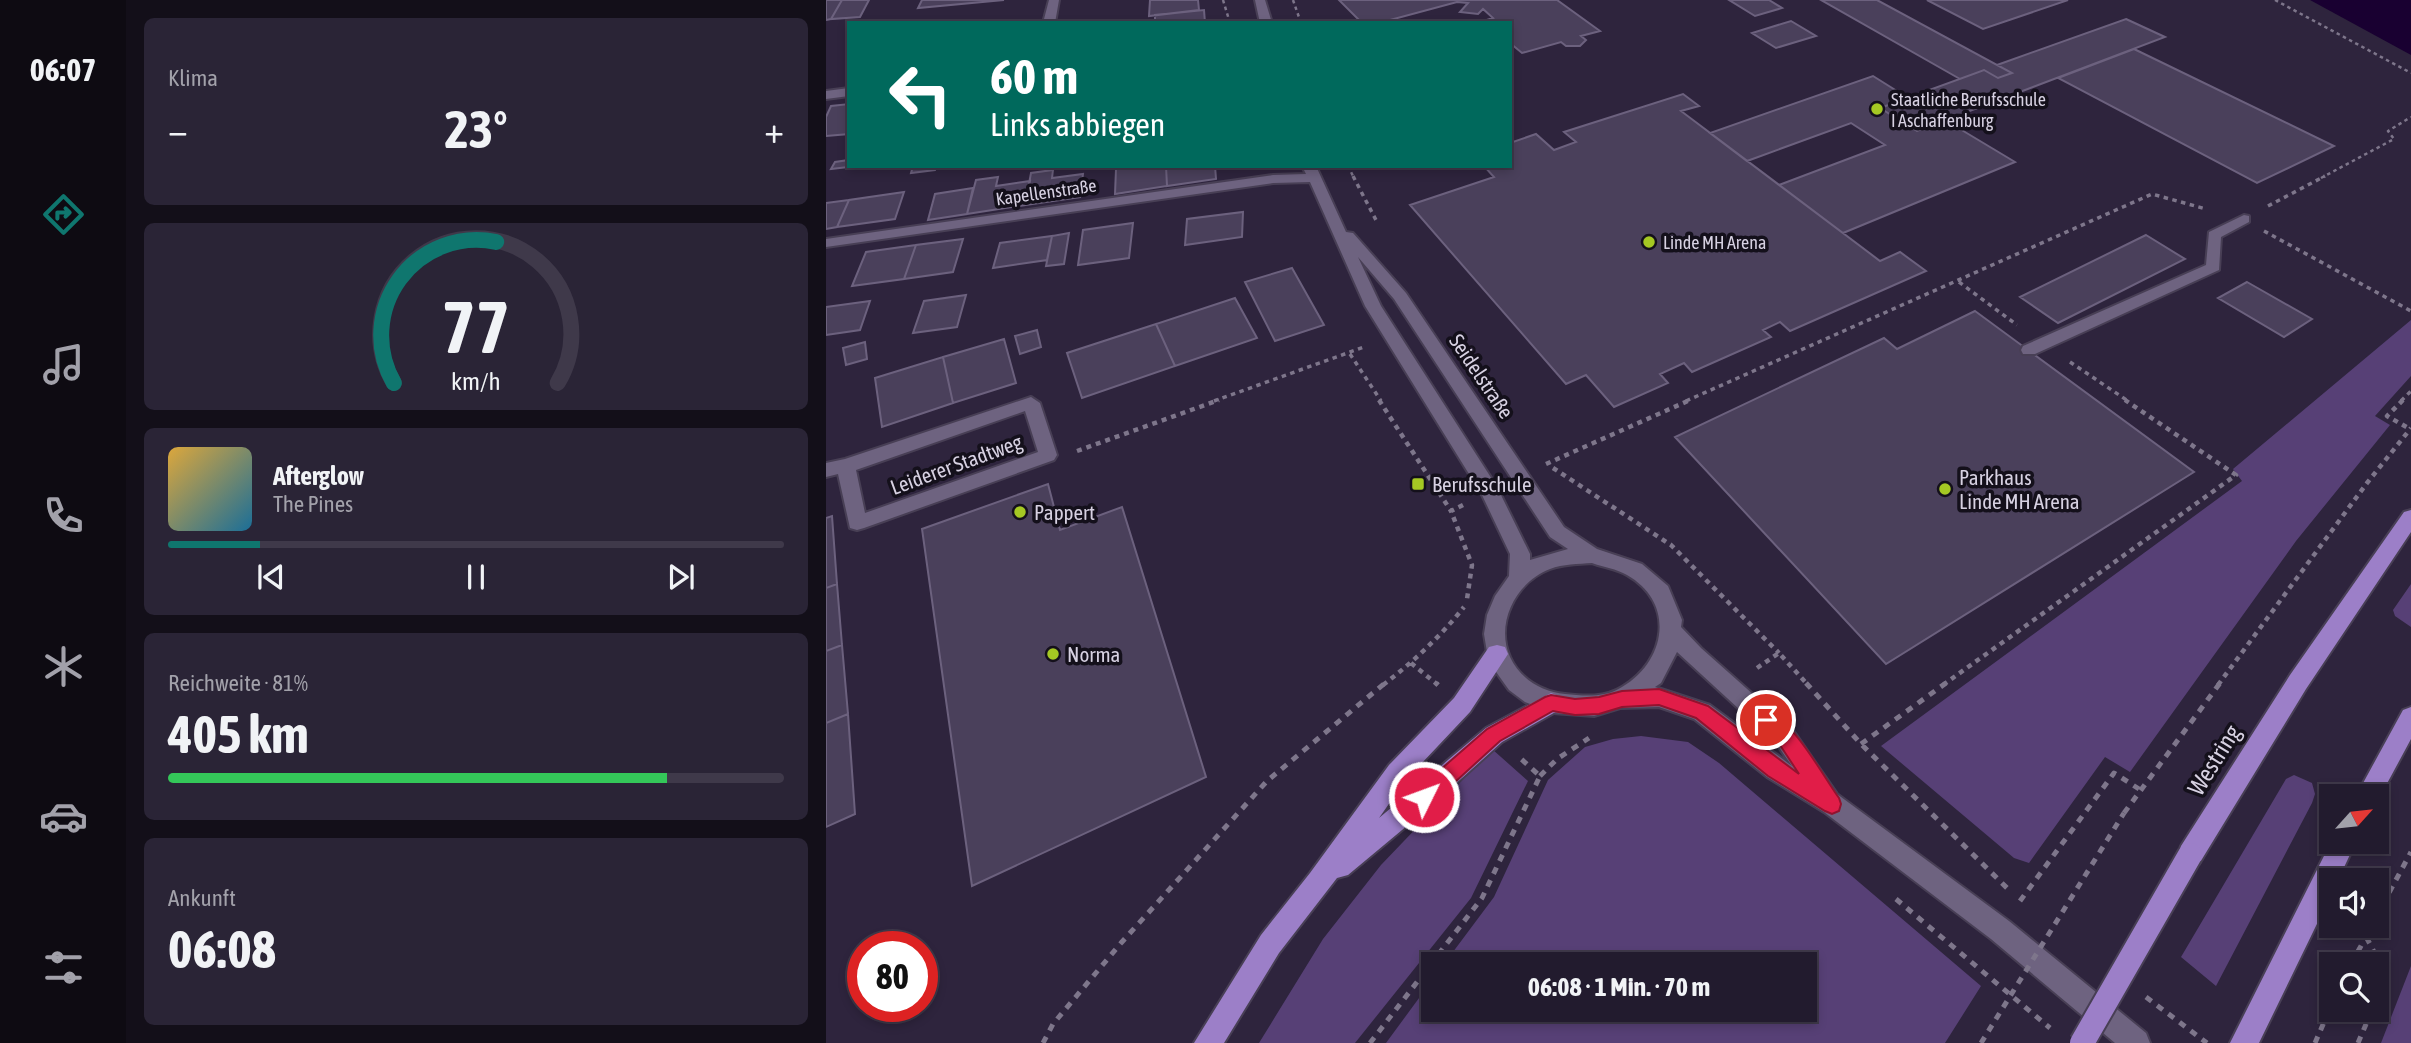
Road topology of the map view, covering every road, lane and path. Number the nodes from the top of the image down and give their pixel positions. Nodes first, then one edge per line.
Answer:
1 (1054, 0) edge
2 (1223, 0) edge
3 (1260, 0) edge
4 (1293, 0) edge
5 (2275, 0) edge
6 (1049, 21) edge
7 (1229, 21) edge
8 (1265, 21) edge
9 (1300, 21) edge
10 (2411, 73) edge
11 (847, 92) edge
12 (826, 95) edge
13 (2411, 117) edge
14 (1311, 172) edge
15 (2244, 219) junction
16 (1333, 220) junction
17 (826, 243) edge
18 (1959, 282) junction
19 (2411, 311) edge
20 (1391, 334) junction
21 (2036, 347) junction
22 (1350, 354) junction
23 (2411, 391) edge
24 (2410, 429) edge
25 (1538, 453) dead end
26 (1048, 455) junction
27 (1546, 464) junction
28 (846, 466) junction
29 (826, 470) edge
30 (1490, 492) junction
31 (1451, 511) junction
32 (2411, 517) edge
33 (1592, 555) junction
34 (1519, 578) junction
35 (1673, 633) junction
36 (1779, 653) junction
37 (1497, 654) junction
38 (1730, 687) junction
39 (1622, 699) junction
40 (1551, 703) junction
41 (2411, 717) edge
42 (1494, 735) junction
43 (1861, 744) junction
44 (2375, 784) edge
45 (2139, 789) junction
46 (1832, 804) junction
47 (2411, 852) edge
48 (2338, 854) edge
49 (1319, 882) junction
50 (2389, 893) edge
51 (2020, 901) junction
52 (2031, 909) dead end
53 (2042, 918) dead end
54 (2064, 934) dead end
55 (2141, 993) dead end
56 (2324, 1022) edge
57 (2367, 1022) edge
58 (1043, 1043) edge
59 (1208, 1043) edge
60 (1370, 1043) edge
61 (1981, 1043) edge
62 (2082, 1043) edge
63 (2136, 1043) edge
64 (2207, 1043) edge
65 (2244, 1043) edge
66 (2315, 1043) edge
67 (2358, 1043) edge

1 - 6 street
2 - 7 path
3 - 8 street
4 - 9 path
5 - 10 path
11 - 12 street
13 - 15 path
14 - 16 street, Seidelstraße
14 - 17 street, Kapellenstraße
15 - 18 path
15 - 19 path
15 - 21 street
16 - 20 street, Seidelstraße
16 - 33 street, Seidelstraße
18 - 21 path
18 - 27 path
20 - 22 path
20 - 30 street, Seidelstraße
21 - 43 path
22 - 26 path
22 - 31 path
23 - 24 path
24 - 45 path
25 - 27 path
26 - 28 street, Leiderer Stadtweg
26 - 28 street, Leiderer Stadtweg
27 - 36 path
28 - 29 street, Leiderer Stadtweg
30 - 31 path
30 - 34 street, Seidelstraße
31 - 58 path
32 - 62 highway, Westring, bridge
33 - 34 street
33 - 35 street
34 - 37 street
35 - 38 street
35 - 39 street
36 - 38 path
36 - 43 path
37 - 40 street
37 - 49 highway
38 - 46 street
39 - 40 street
39 - 46 street
40 - 42 highway
41 - 44 highway
42 - 49 highway
42 - 60 path
43 - 51 path
45 - 51 path
45 - 61 path, bridge
46 - 63 street
47 - 50 path
48 - 65 highway
49 - 59 highway
51 - 52 path
53 - 54 path
55 - 64 path
56 - 66 path
57 - 67 path

